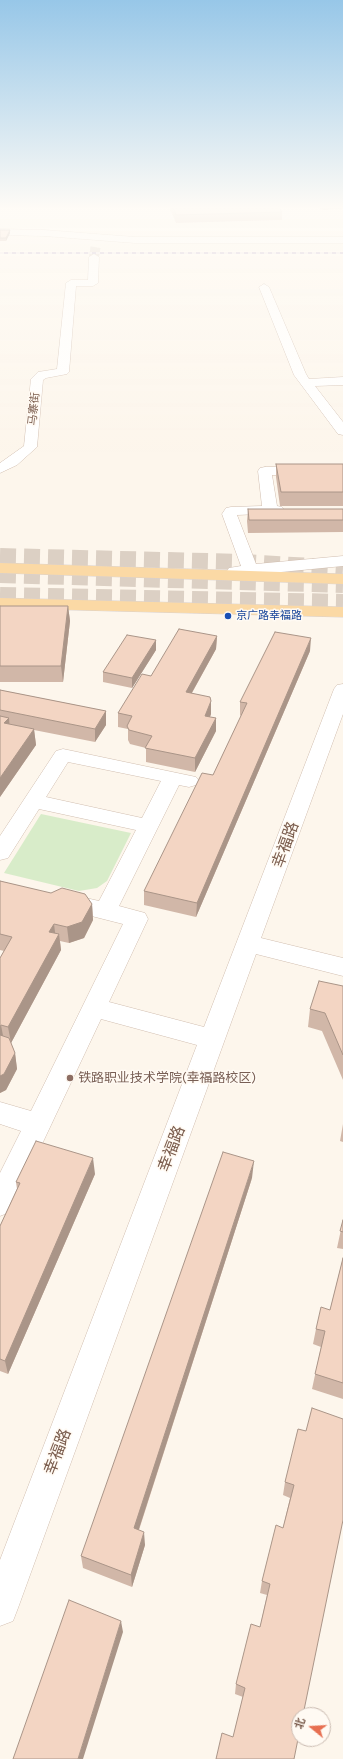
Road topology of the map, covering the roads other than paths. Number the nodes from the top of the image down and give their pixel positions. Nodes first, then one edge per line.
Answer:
1 (71, 288) edge
2 (264, 288) edge
3 (343, 381) edge
4 (307, 383) junction
5 (343, 431) edge
6 (0, 469) edge
7 (343, 471) edge
8 (270, 510) junction
9 (292, 510) edge
10 (343, 561) edge
11 (0, 568) edge
12 (250, 570) junction
13 (209, 574) junction
14 (343, 579) edge
15 (0, 602) edge
16 (343, 612) edge
17 (343, 689) edge
18 (339, 716) edge
19 (33, 802) junction
20 (148, 826) junction
21 (0, 853) edge
22 (45, 897) edge
23 (105, 911) junction
24 (249, 944) junction
25 (343, 967) edge
26 (94, 1008) junction
27 (213, 1039) junction
28 (0, 1113) edge
29 (38, 1124) junction
30 (0, 1203) edge
31 (0, 1608) edge

1 - 6 street, 马寨街
2 - 4 street
3 - 4 street
4 - 5 street
7 - 8 street
8 - 9 street
8 - 12 street
10 - 12 street
11 - 13 main road
12 - 13 street
13 - 14 main road
15 - 16 main road
17 - 18 street, 幸福路
18 - 24 street, 幸福路
19 - 20 street
19 - 20 street
19 - 21 street
20 - 23 street
22 - 23 street
23 - 26 street
24 - 25 street
24 - 27 street, 幸福路
26 - 27 street
26 - 29 street
27 - 31 street, 幸福路
28 - 29 street
29 - 30 street

